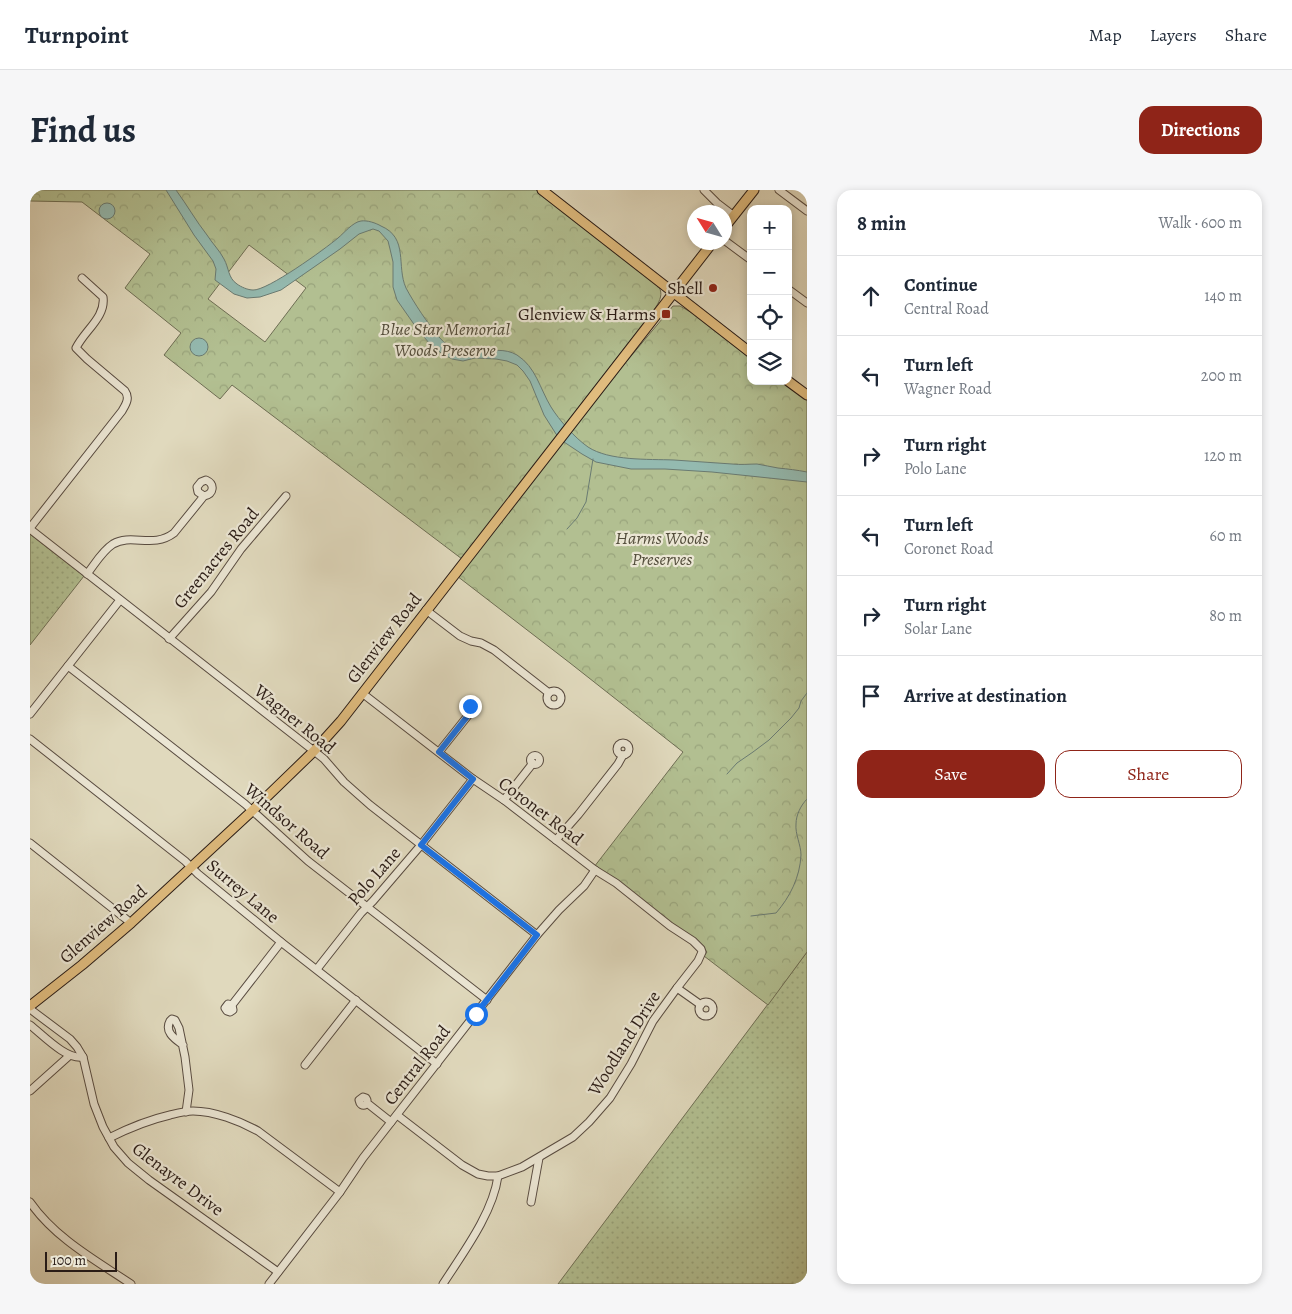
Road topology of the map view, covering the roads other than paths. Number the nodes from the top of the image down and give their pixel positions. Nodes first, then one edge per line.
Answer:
1 (542, 190) edge
2 (704, 190) edge
3 (754, 190) edge
4 (779, 190) edge
5 (807, 211) edge
6 (734, 216) junction
7 (732, 218) edge
8 (732, 246) edge
9 (707, 250) edge
10 (747, 257) edge
11 (82, 278) dead end
12 (792, 292) edge
13 (674, 293) junction
14 (807, 303) edge
15 (747, 350) edge
16 (792, 384) edge
17 (807, 395) edge
18 (204, 496) dead end
19 (286, 496) dead end
20 (30, 529) edge
21 (87, 574) junction
22 (120, 600) junction
23 (426, 610) junction
24 (170, 639) junction
25 (68, 666) junction
26 (362, 693) junction
27 (549, 693) dead end
28 (470, 713) dead end
29 (30, 714) edge
30 (30, 739) edge
31 (314, 751) junction
32 (439, 752) junction
33 (623, 755) dead end
34 (533, 763) dead end
35 (473, 779) junction
36 (504, 800) junction
37 (252, 811) junction
38 (556, 840) junction
39 (30, 843) edge
40 (421, 845) junction
41 (191, 868) junction
42 (595, 870) junction
43 (367, 907) junction
44 (131, 922) junction
45 (537, 935) junction
46 (281, 942) junction
47 (702, 952) joint
48 (317, 969) junction
49 (676, 988) junction
50 (356, 1000) junction
51 (487, 1000) junction
52 (232, 1005) dead end
53 (700, 1005) dead end
54 (30, 1008) edge
55 (30, 1025) edge
56 (183, 1045) dead end
57 (70, 1056) junction
58 (83, 1058) junction
59 (437, 1064) junction
60 (305, 1066) dead end
61 (30, 1091) edge
62 (367, 1103) dead end
63 (186, 1112) junction
64 (397, 1115) junction
65 (391, 1122) junction
66 (110, 1138) junction
67 (539, 1158) junction
68 (498, 1176) junction
69 (340, 1192) junction
70 (30, 1202) edge
71 (530, 1202) dead end
72 (278, 1272) junction
73 (131, 1284) edge
74 (269, 1284) edge
75 (443, 1284) edge

1 - 13 main road
2 - 6 street
3 - 6 main road
4 - 5 street
6 - 7 main road
8 - 10 street
9 - 13 main road, Glenview Road
11 - 20 street
12 - 14 street
13 - 15 main road
13 - 23 main road, Glenview Road
16 - 17 main road
18 - 21 street
19 - 24 street, Greenacres Road
20 - 21 street, Wagner Road
21 - 22 street, Wagner Road
22 - 24 street, Wagner Road
22 - 25 street
23 - 26 main road, Glenview Road
23 - 27 street
24 - 31 street, Wagner Road
25 - 29 street
25 - 37 street, Windsor Road
26 - 31 main road, Glenview Road
26 - 32 street, Coronet Road
28 - 32 street
30 - 41 street, Surrey Lane
31 - 37 main road, Glenview Road
31 - 40 street, Wagner Road
32 - 35 street, Coronet Road
33 - 38 street
34 - 36 street
35 - 36 street, Coronet Road
35 - 40 street, Polo Lane
36 - 38 street, Coronet Road
37 - 41 main road, Glenview Road
37 - 43 street, Windsor Road
38 - 42 street, Coronet Road
39 - 44 street
40 - 43 street, Polo Lane
40 - 45 street, Wagner Road
41 - 44 main road, Glenview Road
41 - 46 street, Surrey Lane
42 - 45 street, Central Road
42 - 47 street, Coronet Road
43 - 48 street, Polo Lane
43 - 51 street, Windsor Road
44 - 54 main road, Glenview Road
45 - 51 street, Central Road
46 - 48 street, Surrey Lane
46 - 52 street
47 - 49 street, Woodland Drive
48 - 50 street, Surrey Lane
49 - 53 street
49 - 67 street, Woodland Drive
50 - 59 street, Surrey Lane
50 - 60 street
51 - 59 street, Central Road
54 - 58 street, Glenayre Drive
55 - 57 street
56 - 63 street
57 - 58 street
57 - 61 street
58 - 66 street, Glenayre Drive
59 - 64 street, Central Road
62 - 65 street
63 - 66 street
63 - 69 street
64 - 65 street, Central Road
64 - 68 street
65 - 69 street, Central Road
66 - 72 street, Glenayre Drive
67 - 68 street, Woodland Drive
67 - 71 street
68 - 75 street
69 - 72 street, Central Road
70 - 73 street
72 - 74 street, Central Road

